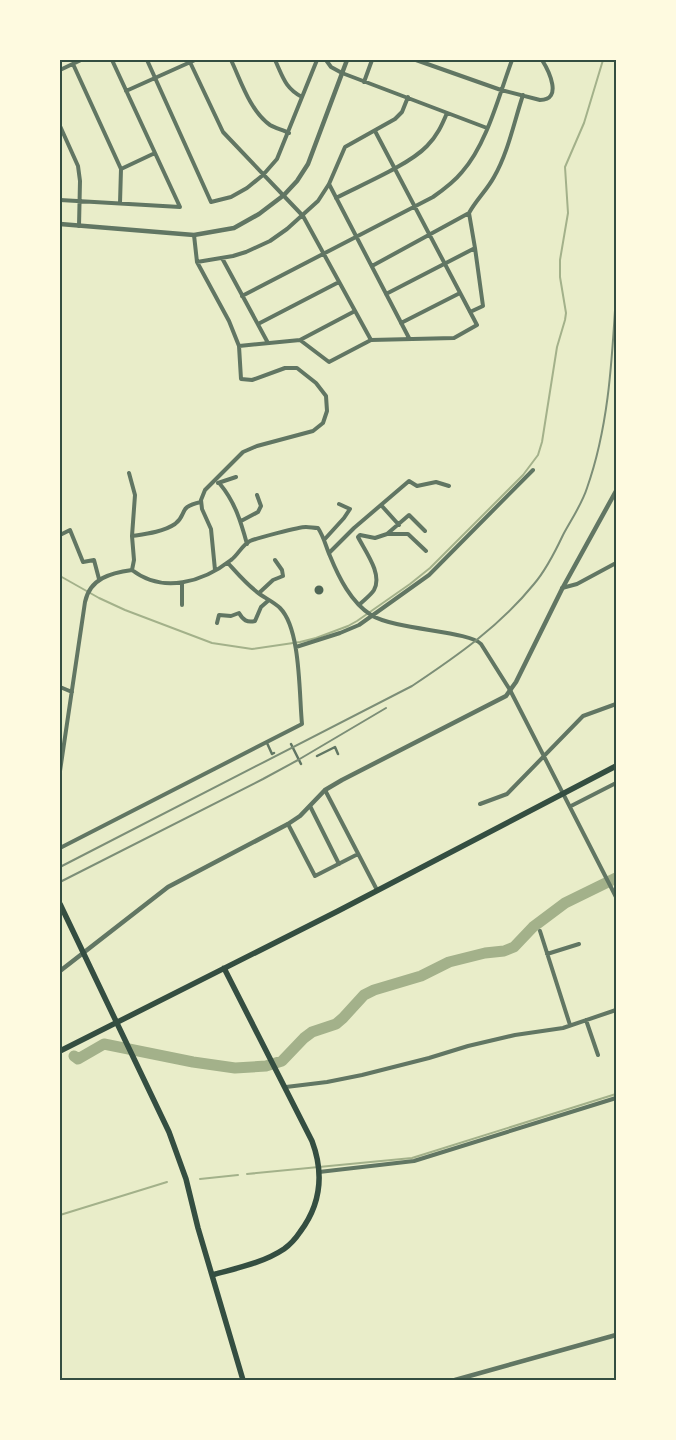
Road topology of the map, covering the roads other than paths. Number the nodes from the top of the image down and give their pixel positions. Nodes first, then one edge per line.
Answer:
1 (81, 60) edge
2 (112, 60) edge
3 (147, 60) edge
4 (231, 60) edge
5 (275, 60) edge
6 (316, 60) edge
7 (326, 60) edge
8 (347, 60) edge
9 (372, 60) edge
10 (416, 60) edge
11 (512, 60) edge
12 (542, 60) edge
13 (191, 61) edge
14 (73, 64) junction
15 (60, 70) edge
16 (342, 73) junction
17 (155, 78) junction
18 (364, 82) junction
19 (500, 90) junction
20 (126, 91) junction
21 (523, 96) junction
22 (302, 97) junction
23 (408, 97) junction
24 (447, 112) junction
25 (60, 126) edge
26 (487, 128) junction
27 (375, 130) junction
28 (289, 133) junction
29 (155, 153) junction
30 (395, 168) junction
31 (120, 169) junction
32 (264, 175) junction
33 (329, 184) junction
34 (284, 195) junction
35 (336, 198) junction
36 (60, 200) edge
37 (79, 201) junction
38 (120, 203) junction
39 (415, 206) junction
40 (469, 213) junction
41 (303, 216) junction
42 (60, 224) edge
43 (78, 226) junction
44 (429, 234) junction
45 (194, 236) junction
46 (356, 236) junction
47 (475, 248) junction
48 (323, 253) junction
49 (222, 258) junction
50 (197, 262) junction
51 (445, 264) junction
52 (372, 266) junction
53 (339, 282) junction
54 (460, 293) junction
55 (386, 294) junction
56 (242, 296) junction
57 (354, 311) junction
58 (470, 312) junction
59 (401, 323) junction
60 (258, 324) junction
61 (409, 338) junction
62 (300, 340) junction
63 (370, 340) junction
64 (268, 343) junction
65 (239, 346) junction
66 (534, 470) dead end
67 (128, 473) dead end
68 (236, 476) dead end
69 (214, 481) junction
70 (220, 484) junction
71 (449, 486) dead end
72 (616, 491) edge
73 (257, 494) dead end
74 (201, 502) junction
75 (339, 504) dead end
76 (381, 505) junction
77 (241, 521) junction
78 (399, 524) junction
79 (424, 531) dead end
80 (351, 532) junction
81 (387, 534) junction
82 (60, 536) edge
83 (132, 536) junction
84 (358, 537) junction
85 (324, 540) junction
86 (247, 544) junction
87 (426, 551) dead end
88 (329, 553) junction
89 (275, 560) dead end
90 (228, 562) junction
91 (616, 563) edge
92 (132, 570) junction
93 (216, 570) junction
94 (99, 579) junction
95 (182, 583) junction
96 (562, 589) junction
97 (259, 593) junction
98 (269, 600) junction
99 (360, 604) junction
100 (182, 605) dead end
101 (372, 615) junction
102 (217, 623) dead end
103 (295, 644) junction
104 (60, 687) edge
105 (510, 690) junction
106 (72, 692) junction
107 (616, 704) edge
108 (267, 743) junction
109 (291, 744) dead end
110 (274, 753) dead end
111 (338, 754) dead end
112 (544, 754) junction
113 (317, 756) dead end
114 (301, 764) dead end
115 (616, 766) edge
116 (60, 771) edge
117 (616, 783) edge
118 (325, 790) junction
119 (563, 793) junction
120 (480, 804) dead end
121 (310, 806) junction
122 (571, 806) junction
123 (288, 824) junction
124 (60, 848) edge
125 (358, 854) junction
126 (338, 864) junction
127 (376, 890) junction
128 (616, 897) edge
129 (60, 904) edge
130 (540, 931) dead end
131 (579, 944) dead end
132 (547, 954) junction
133 (224, 968) junction
134 (60, 971) edge
135 (616, 1010) edge
136 (586, 1020) junction
137 (570, 1025) junction
138 (60, 1052) edge
139 (598, 1056) dead end
140 (286, 1087) junction
141 (616, 1098) edge
142 (319, 1170) junction
143 (212, 1275) junction
144 (616, 1335) edge
145 (243, 1380) edge
146 (455, 1380) edge

1 - 14 street
2 - 20 street
3 - 17 street
4 - 28 street
5 - 22 street
6 - 22 street
7 - 16 street
8 - 16 street
9 - 18 street
10 - 19 street
11 - 19 street
12 - 21 street
13 - 17 street
13 - 32 street
14 - 15 street
14 - 31 street
16 - 18 street
16 - 34 street
17 - 20 street
17 - 32 street
18 - 23 street
19 - 21 street
19 - 26 street
20 - 29 street
21 - 40 street
22 - 28 street
23 - 24 street
23 - 27 street
24 - 26 street
24 - 30 street
25 - 37 street
26 - 39 street
27 - 30 street
27 - 33 street
28 - 32 street
29 - 31 street
29 - 38 street
30 - 35 street
30 - 39 street
31 - 38 street
32 - 34 street
33 - 35 street
33 - 41 street
34 - 41 street
34 - 45 street
35 - 46 street
36 - 37 street
37 - 38 street
37 - 43 street
39 - 44 street
39 - 46 street
40 - 44 street
40 - 47 street
41 - 48 street
41 - 49 street
42 - 43 street
43 - 45 street
44 - 51 street
44 - 52 street
45 - 50 street
46 - 48 street
46 - 52 street
47 - 51 street
47 - 58 street
48 - 53 street
48 - 56 street
49 - 50 street
49 - 56 street
50 - 65 street
51 - 54 street
51 - 55 street
52 - 55 street
53 - 57 street
53 - 60 street
54 - 58 street
54 - 59 street
55 - 59 street
56 - 60 street
57 - 62 street
57 - 63 street
58 - 61 street
59 - 61 street
60 - 64 street
61 - 63 street
62 - 63 street
62 - 64 street
64 - 65 street
65 - 69 street
66 - 101 street
67 - 83 street
68 - 70 street
69 - 70 street
69 - 74 street
70 - 77 street
71 - 76 street
72 - 96 street
73 - 77 street
74 - 83 street
74 - 93 street
75 - 85 street
76 - 78 street
76 - 80 street
77 - 86 street
78 - 79 street
78 - 81 street
80 - 84 street
80 - 88 street
81 - 84 street
81 - 87 street
82 - 94 street
83 - 92 street
84 - 99 street
85 - 86 street
85 - 88 street
86 - 90 street
88 - 99 street
89 - 97 street
90 - 93 street
90 - 97 street
91 - 96 street
92 - 94 street
92 - 95 street
93 - 95 street
94 - 106 street
95 - 100 street
96 - 105 street
97 - 98 street
98 - 102 street
98 - 103 street
99 - 101 street
101 - 103 street
101 - 105 street
103 - 108 street
104 - 106 street
105 - 112 street
105 - 118 street
106 - 116 street
107 - 112 street
108 - 110 street
108 - 124 street
109 - 114 street
111 - 113 street
112 - 119 street
112 - 120 street
115 - 119 main road
117 - 122 street
118 - 121 street
118 - 125 street
119 - 122 street
119 - 127 main road
121 - 123 street
121 - 126 street
122 - 128 street
123 - 126 street
123 - 134 street
125 - 126 street
125 - 127 street
127 - 133 main road
129 - 143 main road
130 - 132 street
131 - 132 street
132 - 137 street
133 - 138 main road
133 - 140 main road
135 - 136 street
136 - 137 street
136 - 139 street
137 - 140 street
140 - 142 main road
141 - 142 street
142 - 143 main road
143 - 145 main road
144 - 146 street

